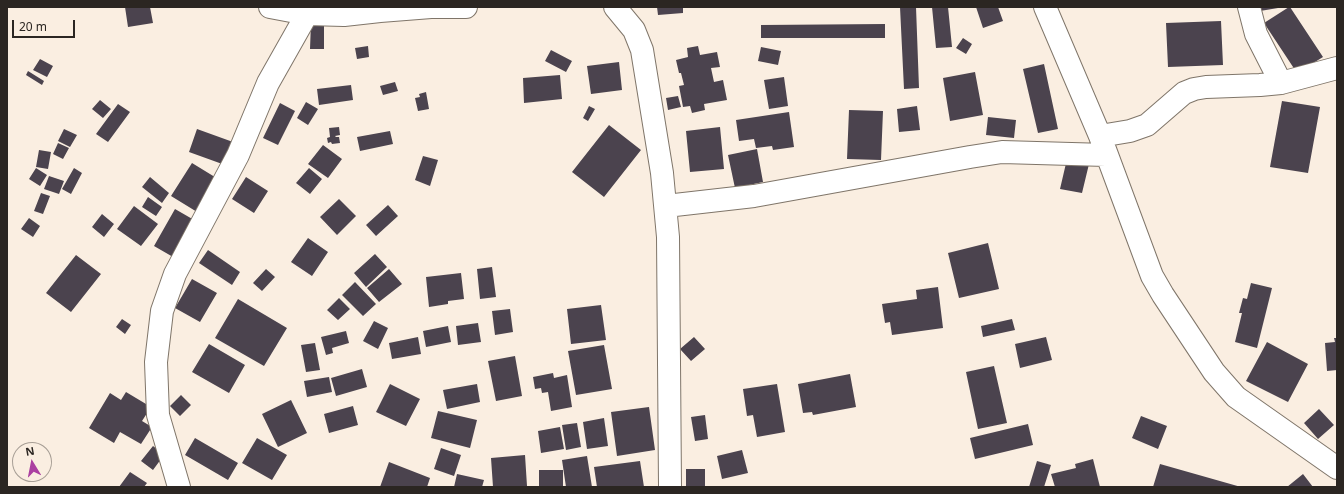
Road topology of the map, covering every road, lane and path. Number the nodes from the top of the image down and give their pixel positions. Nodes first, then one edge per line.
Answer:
1 (270, 7) edge
2 (466, 7) edge
3 (615, 7) edge
4 (1045, 7) edge
5 (1249, 7) edge
6 (307, 14) junction
7 (1337, 68) edge
8 (1281, 83) junction
9 (1103, 146) junction
10 (666, 206) junction
11 (1337, 468) edge
12 (180, 487) edge
13 (670, 487) edge

1 - 6 street
2 - 6 street
3 - 10 street
4 - 9 street
5 - 8 street
6 - 12 street
7 - 8 street
8 - 9 street
9 - 10 street
9 - 11 street
10 - 13 street

